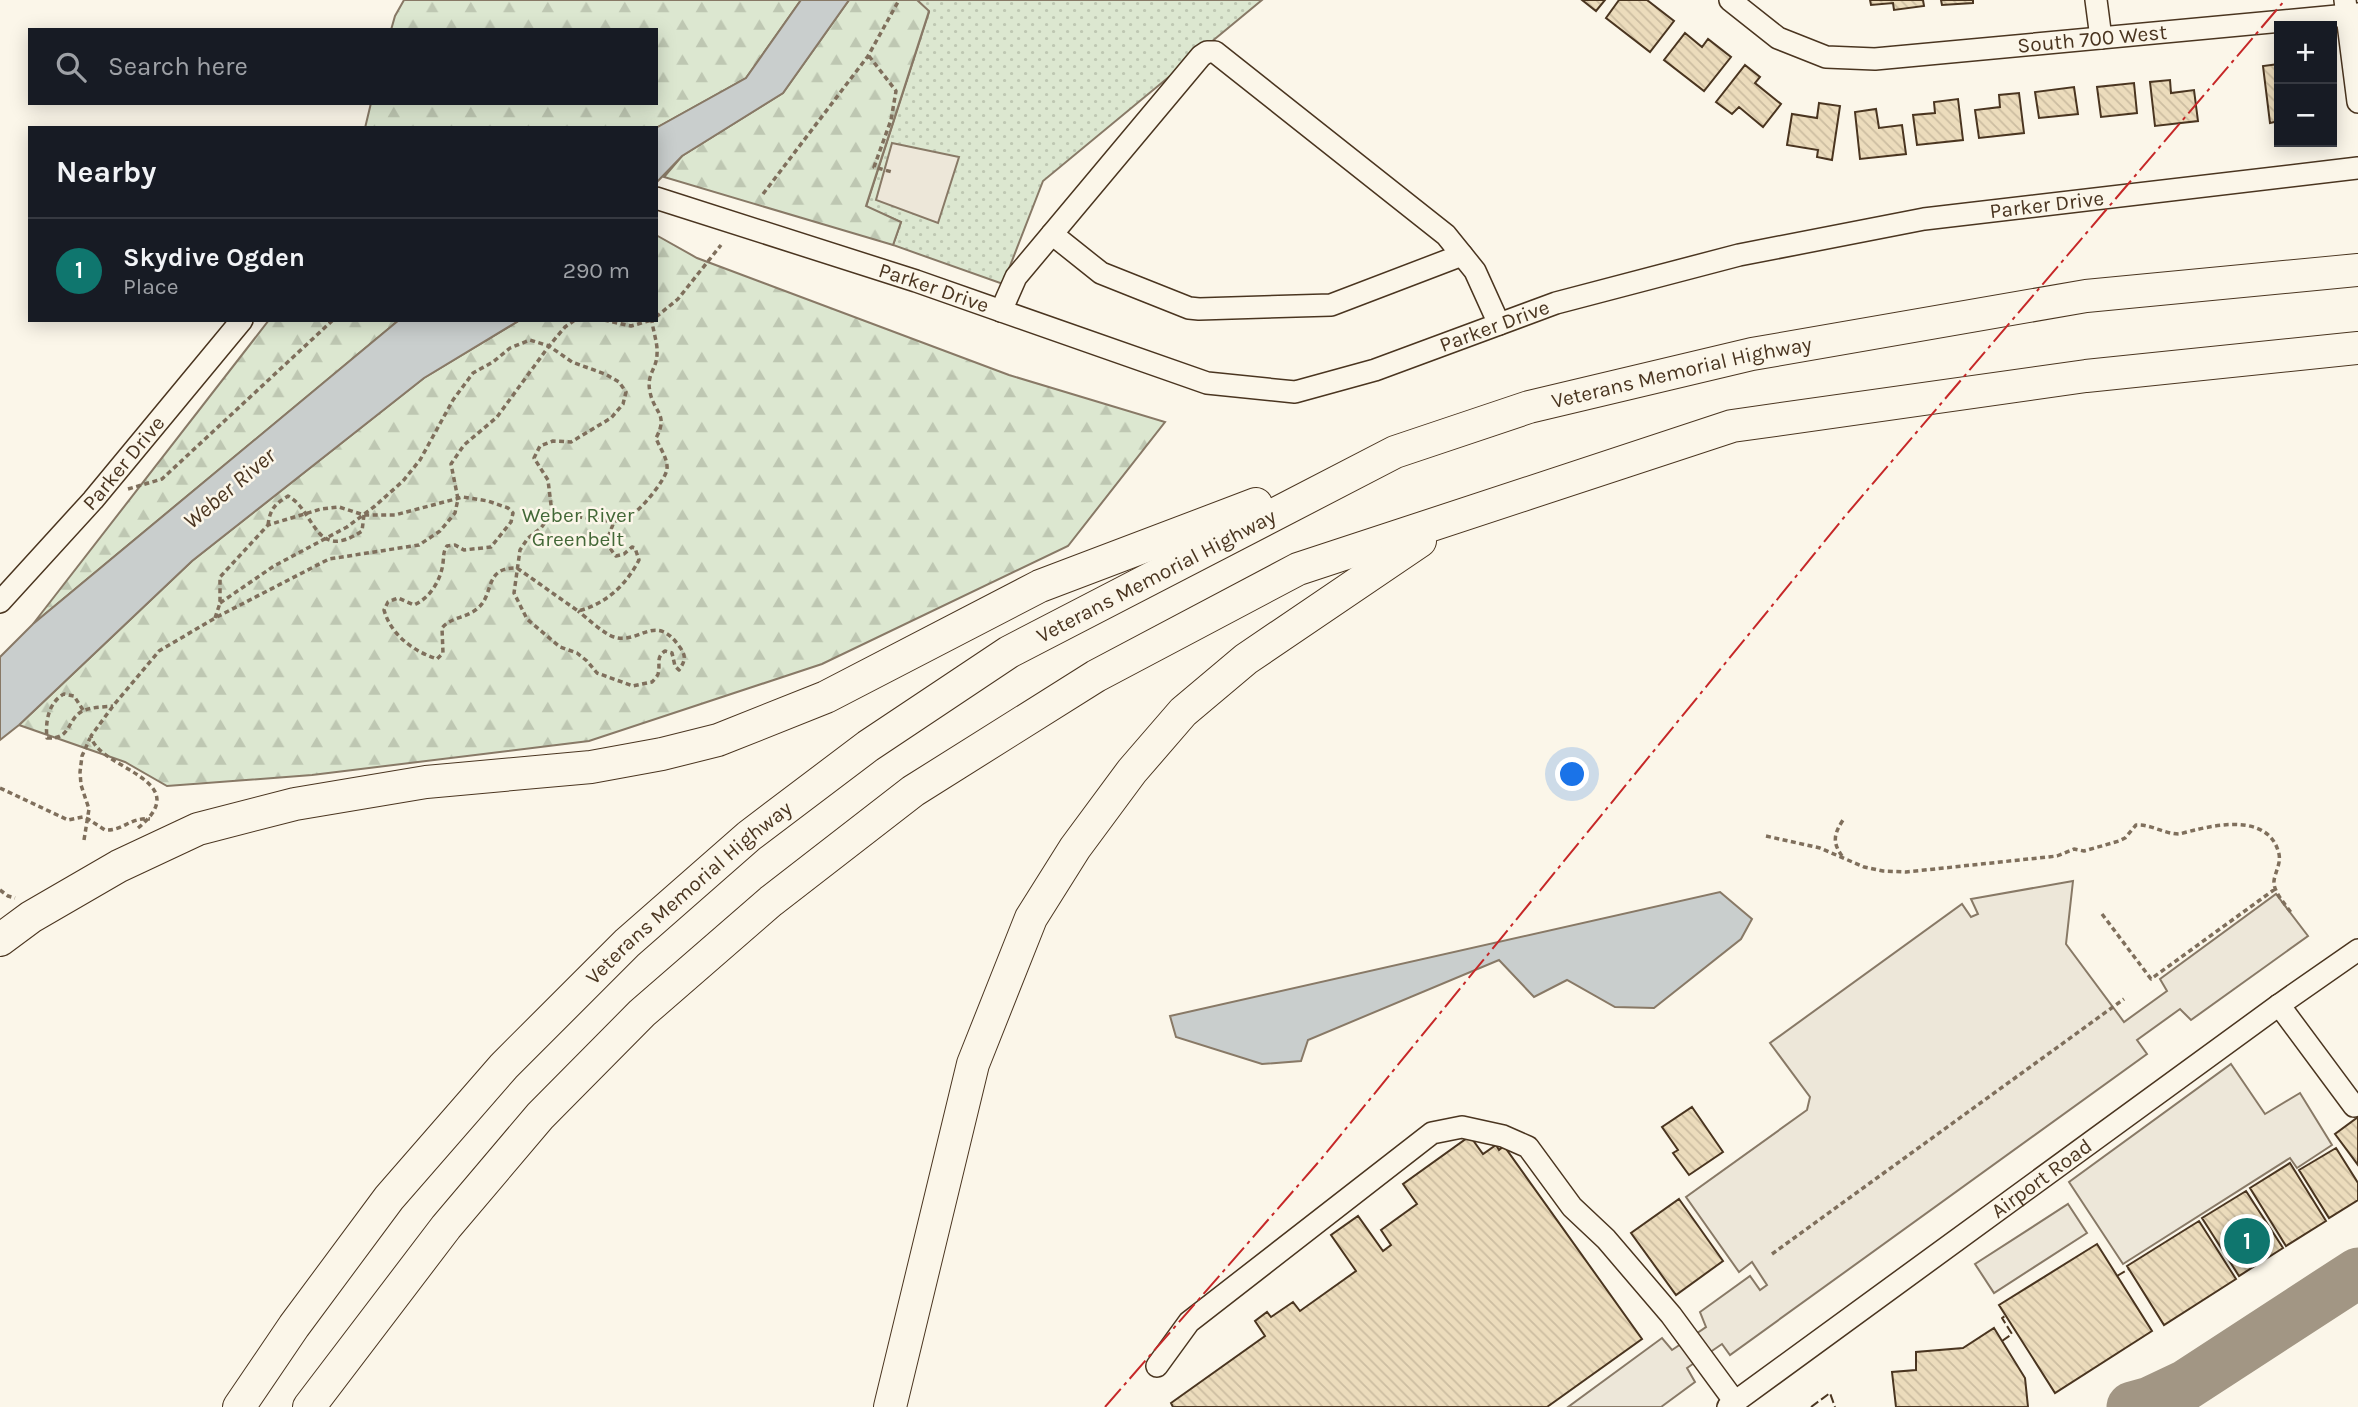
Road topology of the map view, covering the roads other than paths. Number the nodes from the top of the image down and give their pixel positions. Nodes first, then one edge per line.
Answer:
1 (1730, 0) edge
2 (2096, 0) edge
3 (2350, 10) edge
4 (2101, 38) junction
5 (2358, 102) edge
6 (2358, 168) edge
7 (658, 199) edge
8 (1052, 234) junction
9 (1462, 255) junction
10 (2358, 270) edge
11 (1002, 311) junction
12 (240, 322) edge
13 (1499, 324) junction
14 (2358, 348) edge
15 (1395, 452) junction
16 (1452, 519) junction
17 (0, 602) edge
18 (0, 940) edge
19 (2358, 950) edge
20 (2279, 1005) junction
21 (2354, 1106) dead end
22 (1157, 1366) dead end
23 (1731, 1404) edge
24 (239, 1407) edge
25 (309, 1407) edge
26 (890, 1407) edge

1 - 4 street, South 700 West
2 - 4 street
3 - 4 street, South 700 West
3 - 5 street
6 - 13 street, Parker Drive
7 - 11 street, Parker Drive
8 - 9 street
8 - 9 street
8 - 11 street
9 - 13 street
10 - 15 highway, Veterans Memorial Highway
11 - 13 street, Parker Drive
12 - 17 street, Parker Drive
14 - 16 highway
15 - 18 highway
15 - 24 highway, Veterans Memorial Highway
16 - 25 highway
16 - 26 highway
19 - 20 street, Airport Road
20 - 21 street
20 - 23 street, Airport Road
22 - 23 street

